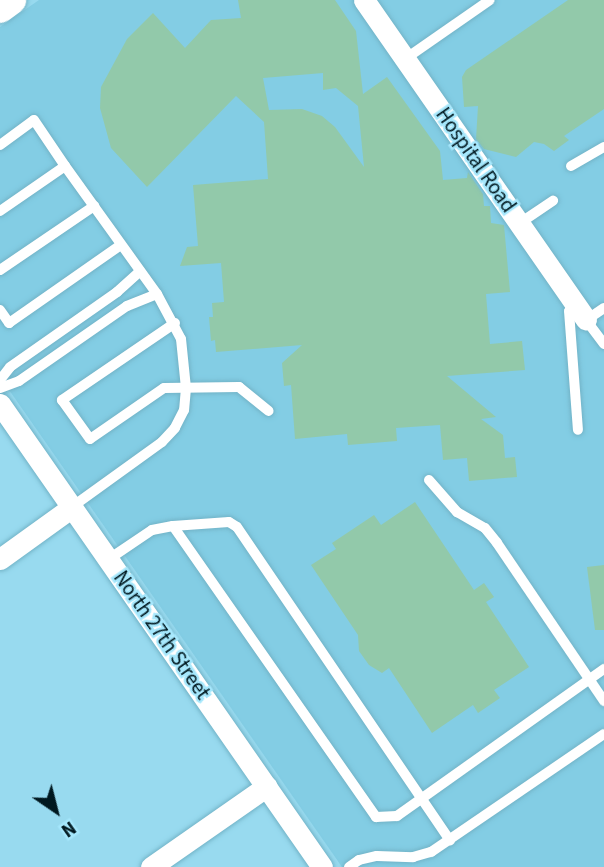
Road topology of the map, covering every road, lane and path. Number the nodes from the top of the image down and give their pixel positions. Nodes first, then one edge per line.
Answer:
1 (11, 0) edge
2 (364, 0) edge
3 (490, 0) edge
4 (0, 8) edge
5 (405, 59) junction
6 (0, 145) edge
7 (604, 147) edge
8 (65, 166) junction
9 (570, 166) dead end
10 (553, 201) dead end
11 (94, 206) junction
12 (0, 211) edge
13 (520, 223) junction
14 (121, 245) junction
15 (0, 270) edge
16 (140, 271) junction
17 (157, 294) junction
18 (0, 310) edge
19 (589, 311) edge
20 (174, 323) junction
21 (604, 343) edge
22 (0, 380) edge
23 (0, 388) edge
24 (186, 388) junction
25 (0, 404) edge
26 (269, 411) dead end
27 (578, 430) dead end
28 (429, 480) dead end
29 (72, 506) junction
30 (173, 526) junction
31 (0, 559) edge
32 (109, 559) junction
33 (604, 669) edge
34 (590, 680) junction
35 (604, 701) edge
36 (604, 734) edge
37 (267, 786) junction
38 (422, 799) junction
39 (450, 841) junction
40 (151, 867) edge
41 (322, 867) edge
42 (349, 867) edge

1 - 4 main road
2 - 5 street, Hospital Road
3 - 5 lane
5 - 13 street, Hospital Road
6 - 8 lane
7 - 9 lane
8 - 11 lane
8 - 12 lane
10 - 13 lane
11 - 14 lane
11 - 15 lane
13 - 19 street, Hospital Road
14 - 16 lane
14 - 18 lane
16 - 17 lane
16 - 22 lane
17 - 20 lane
17 - 23 lane
19 - 21 lane
19 - 27 lane
20 - 24 lane
20 - 24 lane
24 - 26 lane
24 - 29 lane
25 - 29 street, North 27th Street
28 - 34 lane
29 - 31 street
29 - 32 street, North 27th Street
30 - 32 lane
30 - 38 lane
30 - 38 lane
32 - 37 street, North 27th Street
33 - 34 lane
34 - 35 lane
34 - 38 lane
36 - 39 lane
37 - 40 street
37 - 41 street, North 27th Street
38 - 39 lane
39 - 42 lane

